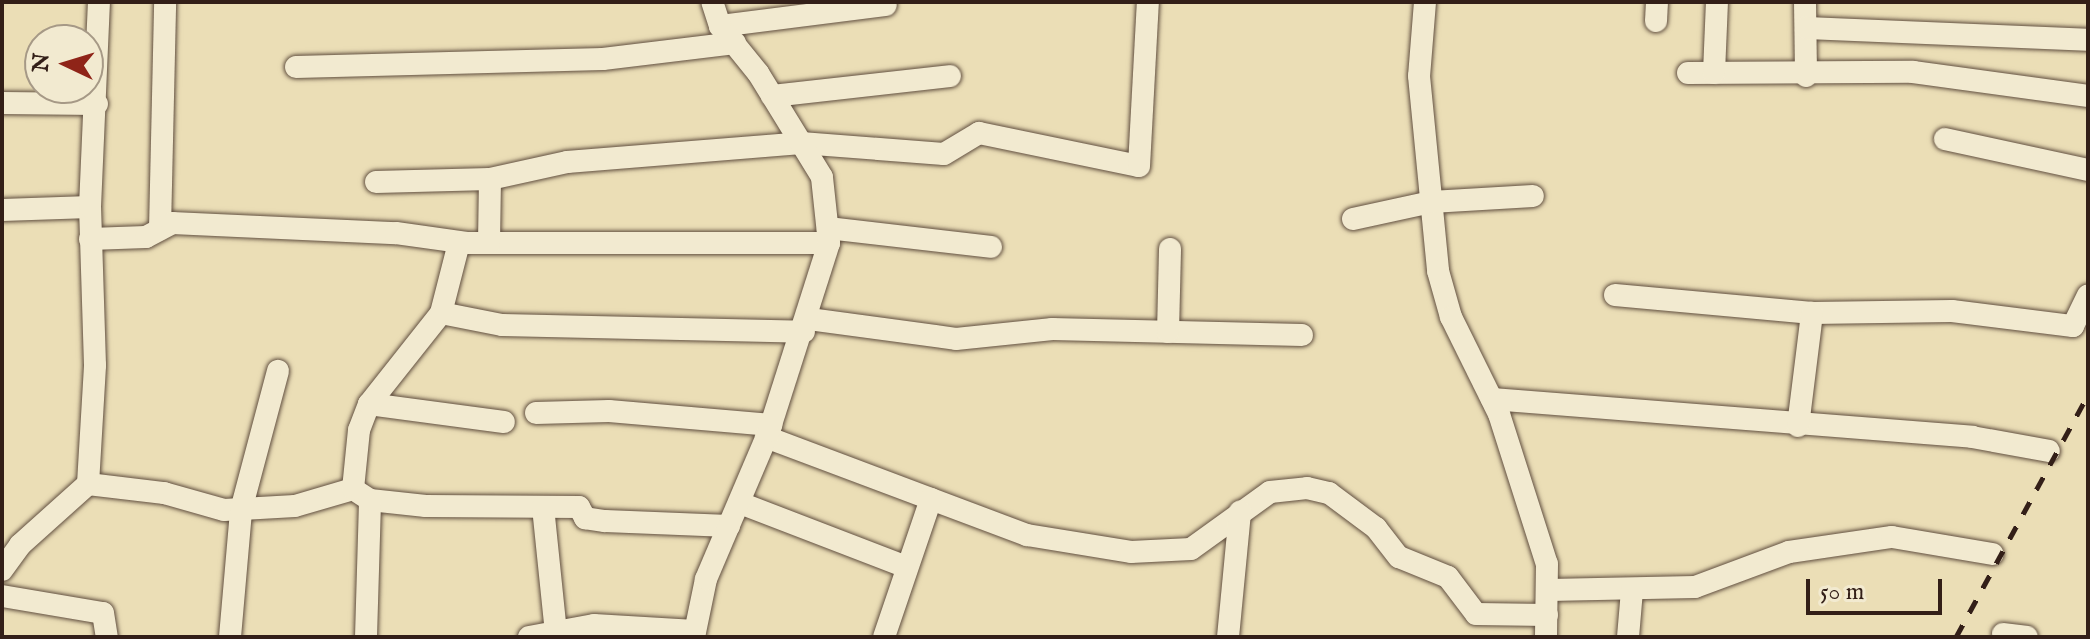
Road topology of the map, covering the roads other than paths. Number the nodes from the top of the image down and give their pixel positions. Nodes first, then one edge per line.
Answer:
1 (99, 2) edge
2 (165, 2) edge
3 (712, 2) edge
4 (1148, 2) edge
5 (1425, 2) edge
6 (1717, 2) edge
7 (1805, 2) edge
8 (886, 5) dead end
9 (99, 24) edge
10 (720, 26) junction
11 (1806, 28) junction
12 (2088, 40) edge
13 (735, 43) junction
14 (296, 67) dead end
15 (1688, 73) dead end
16 (1714, 73) junction
17 (950, 76) dead end
18 (1806, 76) junction
19 (772, 96) junction
20 (2088, 96) edge
21 (2, 103) edge
22 (24, 103) edge
23 (97, 104) edge
24 (1945, 139) dead end
25 (801, 143) junction
26 (2088, 170) edge
27 (490, 179) junction
28 (376, 182) dead end
29 (1533, 196) dead end
30 (1431, 202) junction
31 (90, 207) junction
32 (2, 210) edge
33 (1353, 219) dead end
34 (160, 229) junction
35 (829, 235) junction
36 (90, 239) junction
37 (479, 243) junction
38 (991, 247) dead end
39 (1170, 249) dead end
40 (1615, 295) dead end
41 (2088, 295) edge
42 (441, 313) junction
43 (1812, 313) junction
44 (807, 325) junction
45 (1168, 332) junction
46 (1302, 335) dead end
47 (278, 371) dead end
48 (1492, 399) junction
49 (369, 404) junction
50 (536, 413) dead end
51 (504, 422) dead end
52 (1798, 426) junction
53 (768, 431) junction
54 (2049, 451) dead end
55 (88, 484) junction
56 (362, 495) junction
57 (931, 499) junction
58 (740, 503) junction
59 (543, 507) junction
60 (241, 510) junction
61 (1240, 512) junction
62 (729, 526) junction
63 (11, 545) edge
64 (1993, 554) dead end
65 (907, 567) junction
66 (2, 570) edge
67 (1549, 590) junction
68 (1632, 590) junction
69 (2, 596) edge
70 (1547, 626) edge
71 (556, 633) junction
72 (694, 634) edge
73 (2003, 634) dead end
74 (107, 637) edge
75 (230, 637) edge
76 (366, 637) edge
77 (529, 637) edge
78 (884, 637) edge
79 (1228, 637) edge
80 (1628, 637) edge
81 (2027, 637) edge

1 - 9 street
2 - 34 street
3 - 10 street
4 - 25 street
5 - 30 street
6 - 16 street
7 - 11 street
8 - 10 street
10 - 13 street
11 - 12 street
11 - 18 street
13 - 14 street
13 - 19 street
15 - 16 street
16 - 18 street
17 - 19 street
18 - 20 street
19 - 25 street
21 - 22 street
23 - 31 street
24 - 26 street
25 - 27 street
25 - 35 street
27 - 28 street
27 - 37 street
29 - 30 street
30 - 33 street
30 - 48 street
31 - 32 street
31 - 36 street
34 - 36 street
34 - 37 street
35 - 37 street
35 - 38 street
35 - 44 street
36 - 55 street
37 - 42 street
39 - 45 street
40 - 43 street
41 - 43 street
42 - 44 street
42 - 49 street
43 - 52 street
44 - 45 street
44 - 53 street
45 - 46 street
47 - 60 street
48 - 52 street
48 - 67 street
49 - 51 street
49 - 56 street
50 - 53 street
52 - 54 street
53 - 57 street
53 - 58 street
55 - 60 street
55 - 63 street
56 - 59 street
56 - 60 street
56 - 76 street
57 - 61 street
57 - 65 street
58 - 62 street
58 - 65 street
59 - 62 street
59 - 71 street
60 - 75 street
61 - 70 street
61 - 79 street
62 - 72 street
63 - 66 street
64 - 68 street
65 - 78 street
67 - 68 street
67 - 70 street
68 - 80 street
69 - 74 street
71 - 72 street
71 - 77 street
73 - 81 street

